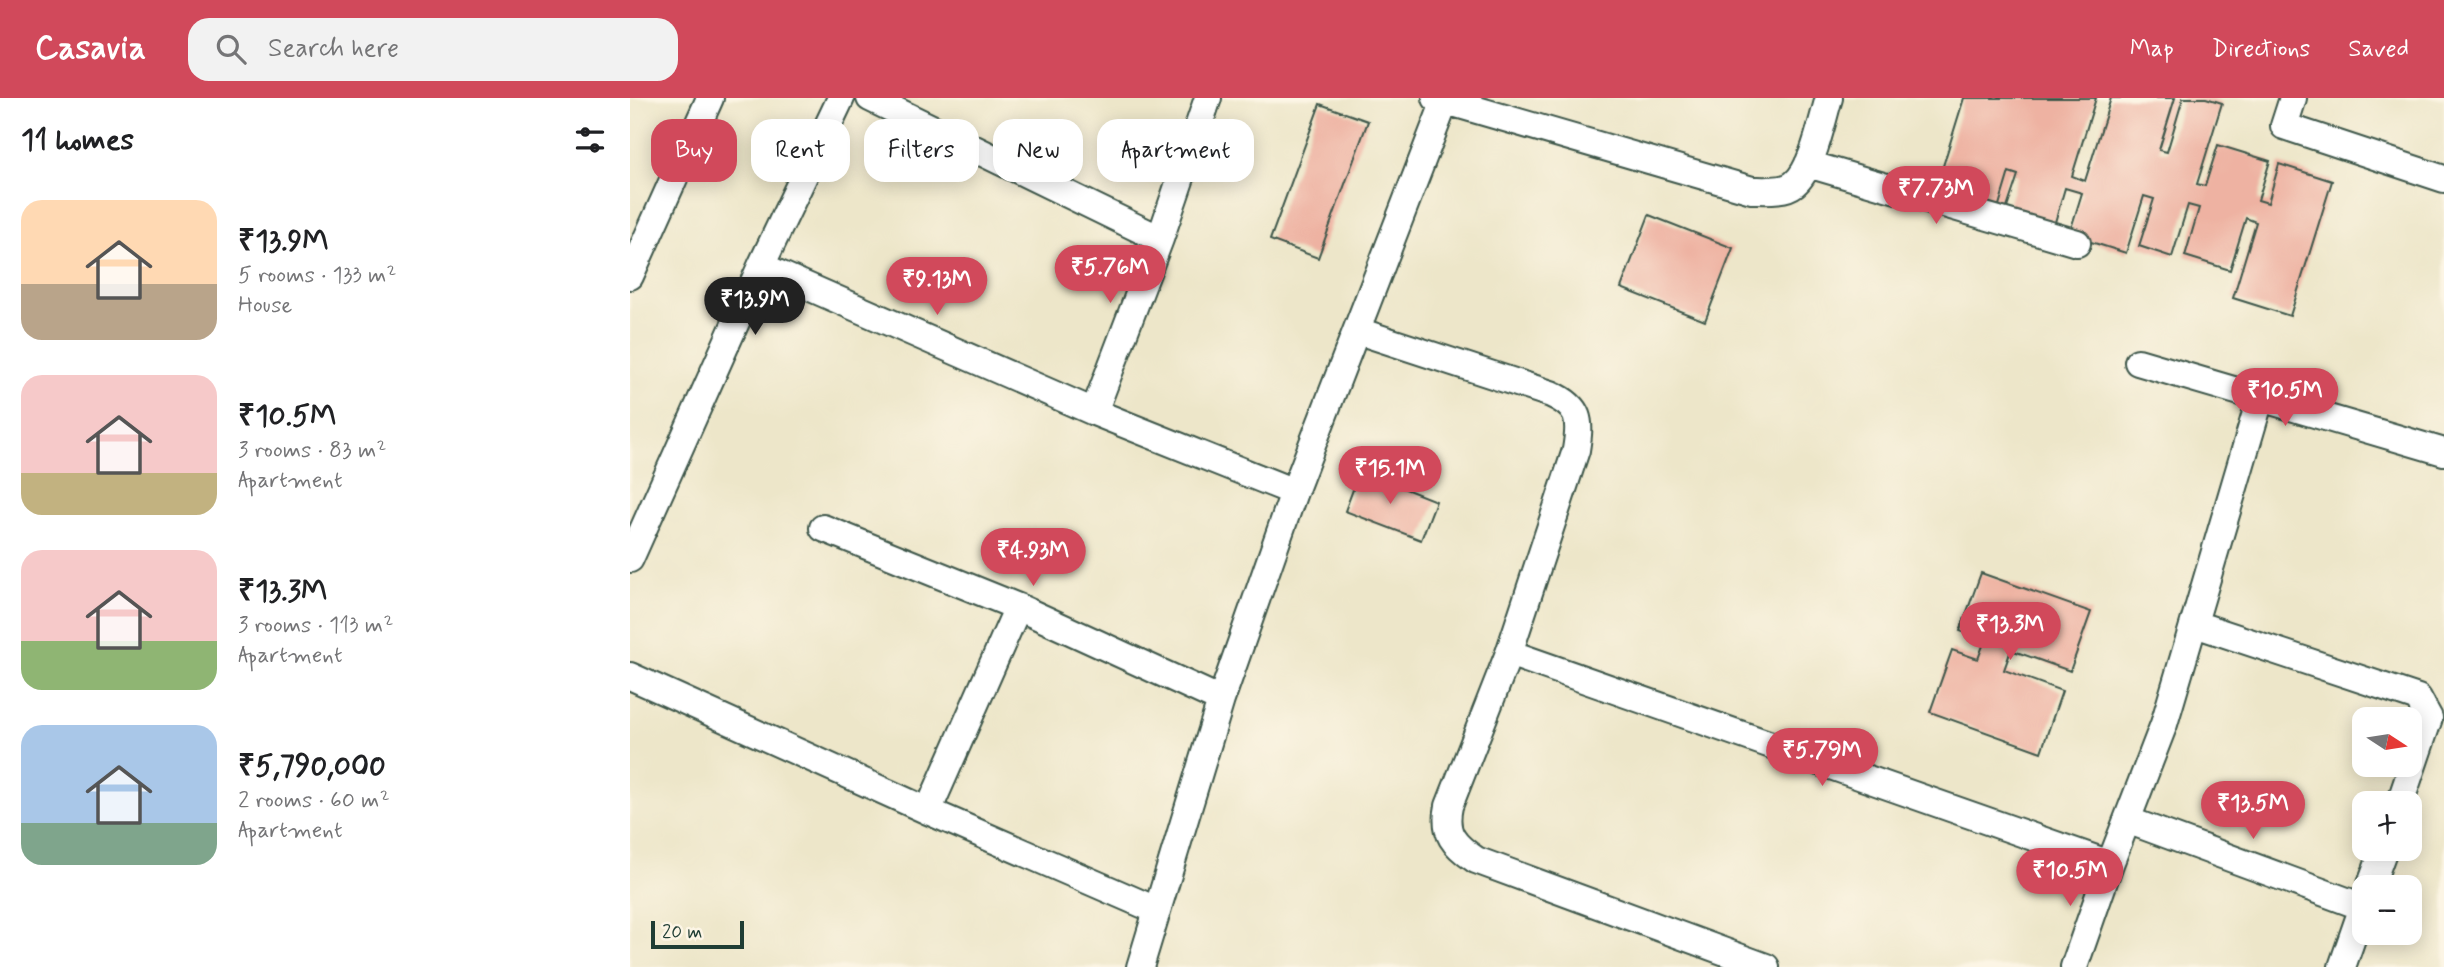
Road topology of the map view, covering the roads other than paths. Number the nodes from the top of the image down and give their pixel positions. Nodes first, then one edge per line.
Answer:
1 (710, 98) edge
2 (841, 98) edge
3 (870, 98) edge
4 (1208, 98) edge
5 (1829, 98) edge
6 (2292, 98) edge
7 (1441, 99) edge
8 (1808, 163) junction
9 (2444, 179) edge
10 (1160, 239) junction
11 (2077, 243) dead end
12 (761, 266) junction
13 (630, 276) edge
14 (1358, 331) junction
15 (2137, 362) dead end
16 (2261, 396) junction
17 (1094, 412) junction
18 (2444, 453) edge
19 (1294, 492) junction
20 (823, 528) dead end
21 (630, 559) edge
22 (1018, 607) junction
23 (2195, 624) junction
24 (1509, 653) junction
25 (630, 676) edge
26 (1221, 700) junction
27 (2404, 791) edge
28 (928, 811) junction
29 (2127, 820) junction
30 (2110, 864) junction
31 (2352, 894) edge
32 (1156, 910) junction
33 (2352, 939) edge
34 (1140, 967) edge
35 (1766, 967) edge
36 (2074, 967) edge
37 (2342, 967) edge

1 - 13 street
2 - 12 street
3 - 10 street
4 - 10 street
5 - 8 street
6 - 9 street
7 - 8 street
7 - 14 street
8 - 11 street
10 - 17 street
12 - 17 street
12 - 21 street
14 - 19 street
14 - 24 street
15 - 16 street
16 - 18 street
16 - 23 street
17 - 19 street
19 - 26 street
20 - 22 street
22 - 26 street
22 - 28 street
23 - 27 street
23 - 29 street
24 - 30 street
24 - 35 street
25 - 28 street
26 - 32 street
28 - 32 street
29 - 30 street
29 - 31 street
30 - 36 street
32 - 34 street
33 - 37 street

